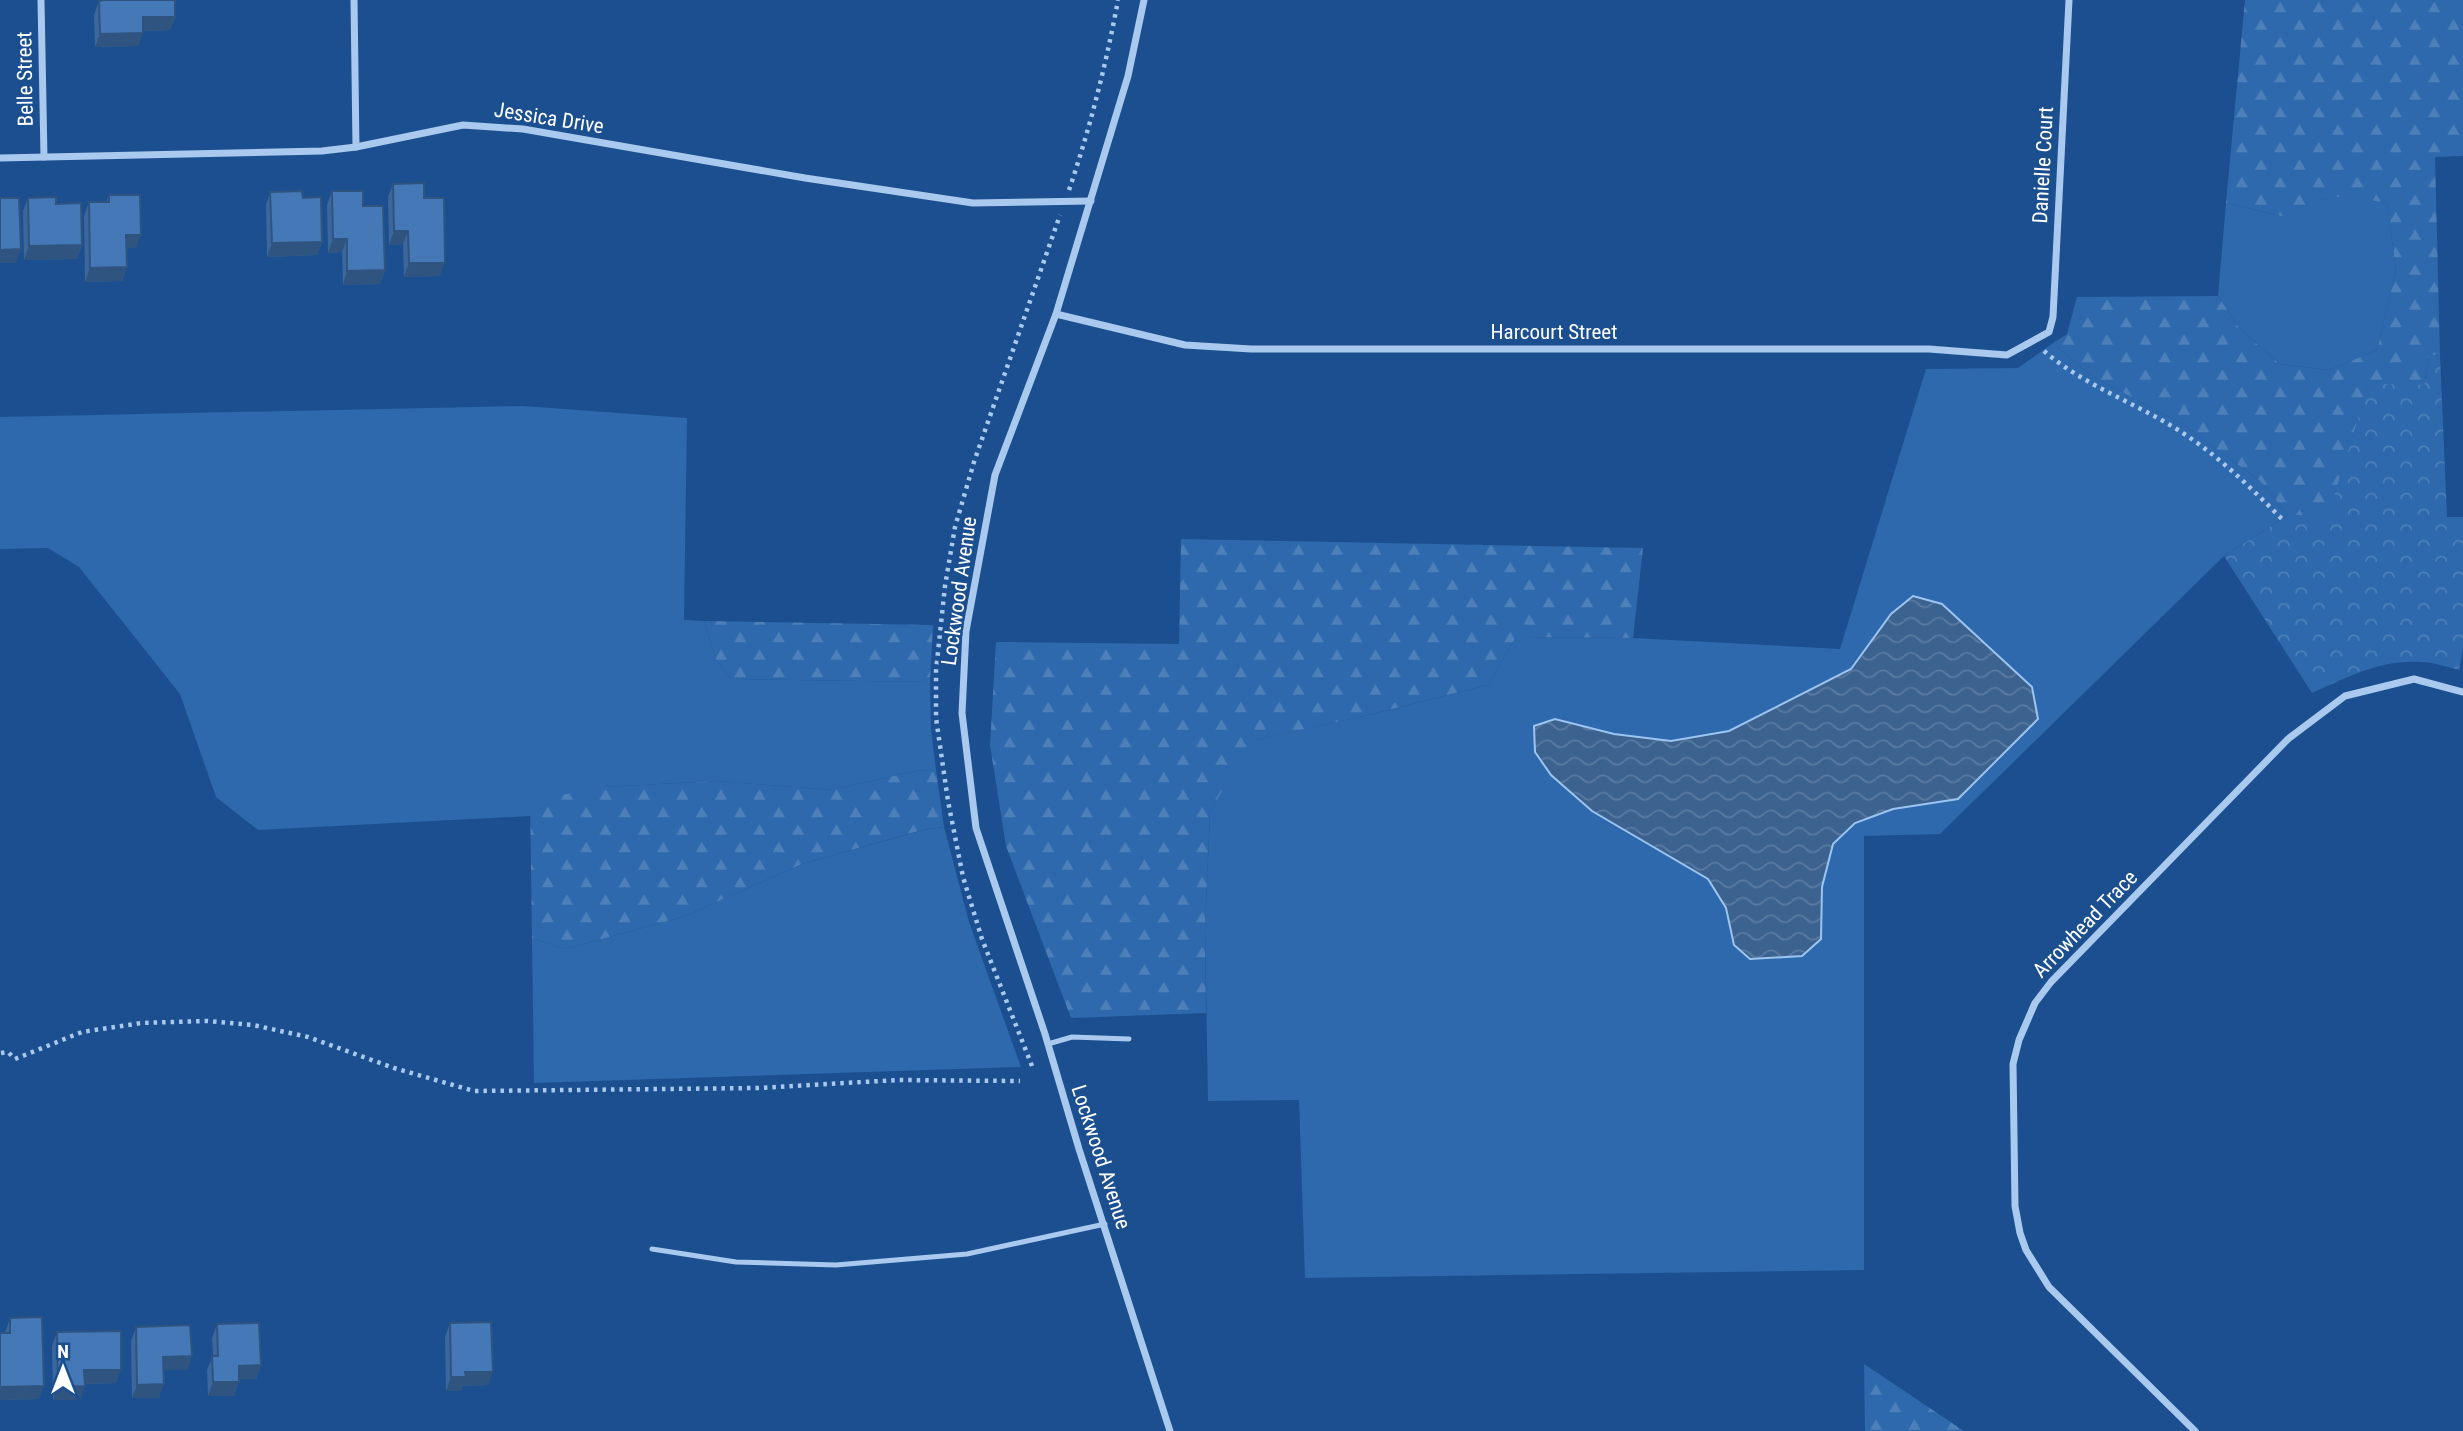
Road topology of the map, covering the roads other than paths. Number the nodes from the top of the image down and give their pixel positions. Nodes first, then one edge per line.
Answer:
1 (41, 0) edge
2 (354, 0) edge
3 (1144, 0) edge
4 (2069, 0) edge
5 (356, 147) junction
6 (44, 157) junction
7 (0, 158) edge
8 (1091, 201) junction
9 (1056, 314) junction
10 (2049, 332) joint
11 (2463, 692) edge
12 (1129, 1038) dead end
13 (1048, 1044) junction
14 (1105, 1224) junction
15 (652, 1249) dead end
16 (1170, 1431) edge
17 (2195, 1431) edge

1 - 6 street, Belle Street
2 - 5 street
3 - 8 street, Lockwood Avenue
4 - 10 street, Danielle Court
5 - 6 street, Jessica Drive
5 - 8 street, Jessica Drive
6 - 7 street, Jessica Drive
8 - 9 street, Lockwood Avenue
9 - 10 street, Harcourt Street
9 - 13 street, Lockwood Avenue
11 - 17 street, Arrowhead Trace
12 - 13 lane
13 - 14 street, Lockwood Avenue
14 - 15 lane
14 - 16 street, Lockwood Avenue

